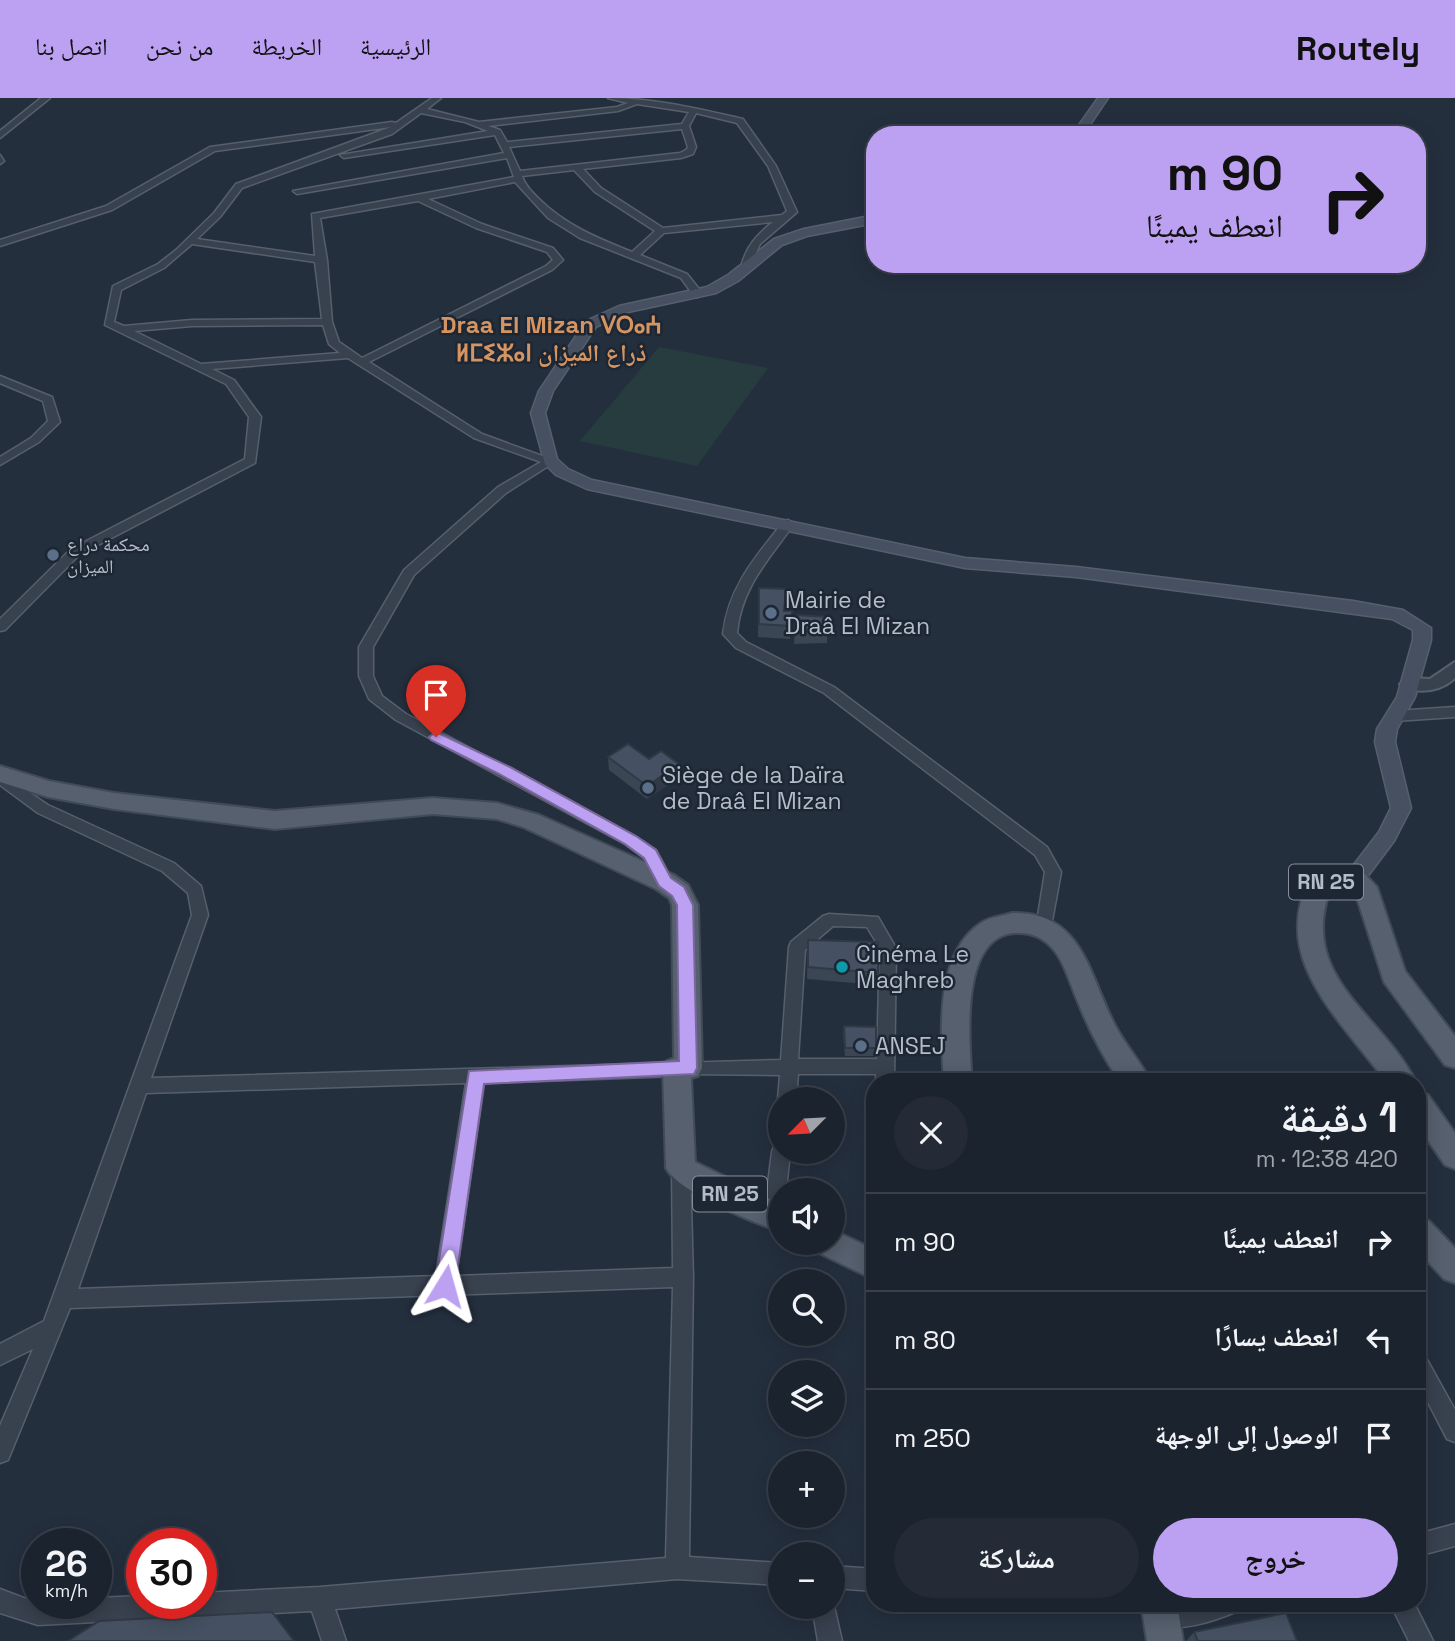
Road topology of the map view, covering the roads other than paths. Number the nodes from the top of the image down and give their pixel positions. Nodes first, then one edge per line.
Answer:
1 (46, 98) edge
2 (438, 98) edge
3 (612, 98) edge
4 (1103, 98) edge
5 (638, 102) junction
6 (420, 110) junction
7 (693, 111) junction
8 (400, 124) junction
9 (478, 124) junction
10 (685, 126) junction
11 (1083, 126) edge
12 (497, 132) junction
13 (0, 135) edge
14 (506, 150) junction
15 (328, 156) junction
16 (576, 167) junction
17 (283, 171) junction
18 (517, 176) junction
19 (419, 198) junction
20 (306, 204) junction
21 (783, 218) junction
22 (866, 221) edge
23 (661, 231) junction
24 (190, 242) junction
25 (0, 243) edge
26 (634, 256) junction
27 (322, 261) junction
28 (746, 267) junction
29 (698, 294) junction
30 (327, 322) junction
31 (122, 329) junction
32 (356, 358) junction
33 (200, 367) junction
34 (0, 379) edge
35 (550, 461) junction
36 (0, 462) edge
37 (788, 524) junction
38 (0, 627) edge
39 (1455, 667) edge
40 (1408, 684) junction
41 (1455, 712) edge
42 (1395, 716) junction
43 (0, 776) edge
44 (1354, 879) junction
45 (665, 882) junction
46 (1044, 928) junction
47 (1455, 1057) edge
48 (790, 1067) junction
49 (683, 1069) junction
50 (871, 1073) edge
51 (885, 1073) edge
52 (958, 1073) edge
53 (1130, 1073) edge
54 (1395, 1073) edge
55 (476, 1076) junction
56 (140, 1086) junction
57 (788, 1087) edge
58 (1426, 1115) edge
59 (1455, 1156) edge
60 (681, 1168) junction
61 (768, 1213) edge
62 (1426, 1239) edge
63 (845, 1251) edge
64 (866, 1261) edge
65 (1455, 1269) edge
66 (683, 1277) junction
67 (445, 1286) junction
68 (64, 1299) junction
69 (50, 1329) junction
70 (0, 1355) edge
71 (1426, 1378) edge
72 (1455, 1431) edge
73 (0, 1452) edge
74 (1455, 1535) edge
75 (1426, 1543) edge
76 (677, 1568) junction
77 (768, 1573) edge
78 (845, 1578) edge
79 (866, 1579) edge
80 (320, 1599) junction
81 (0, 1601) edge
82 (1203, 1612) edge
83 (1406, 1612) edge
84 (826, 1619) edge
85 (1162, 1620) edge
86 (334, 1641) edge
87 (830, 1641) edge
88 (1421, 1641) edge

1 - 13 street
2 - 6 street
3 - 5 street
4 - 11 main road
5 - 7 street
5 - 9 street
6 - 8 street
6 - 9 street
7 - 10 street
7 - 21 street
8 - 15 street
8 - 25 street
9 - 12 street
10 - 14 street
10 - 16 street
12 - 14 street
12 - 15 street
14 - 18 street
14 - 20 street
15 - 17 street
16 - 18 street
16 - 23 street
17 - 20 street
17 - 24 street
18 - 19 street
18 - 26 street
19 - 20 street
19 - 32 street
20 - 27 street
21 - 23 street
21 - 28 street
22 - 28 main road
23 - 26 street
24 - 27 street
24 - 31 street
26 - 29 street
27 - 30 street
28 - 29 main road
29 - 35 main road
30 - 31 street
30 - 32 street
31 - 33 street
32 - 33 street
32 - 35 street
33 - 38 street
34 - 36 street
35 - 37 main road
35 - 45 street
37 - 40 main road
37 - 46 street
39 - 40 street
40 - 42 main road
41 - 42 street
42 - 44 main road
43 - 45 main road, RN 25
43 - 56 street
44 - 47 main road, RN 25
44 - 54 main road, RN 25
45 - 49 main road, RN 25
46 - 52 main road
46 - 53 main road
48 - 49 street
48 - 50 street
48 - 51 street
48 - 57 street
49 - 55 street
49 - 60 main road, RN 25
55 - 56 street
55 - 67 street
56 - 68 street
58 - 59 main road
60 - 61 main road, RN 25
60 - 66 street
62 - 65 main road
63 - 64 main road
66 - 67 street
66 - 76 street
67 - 68 street
68 - 69 street
69 - 70 street
69 - 73 street
71 - 72 street
74 - 75 street
76 - 77 street
76 - 80 street
78 - 79 street
80 - 81 street
80 - 86 street
82 - 85 street
83 - 88 street
84 - 87 street

